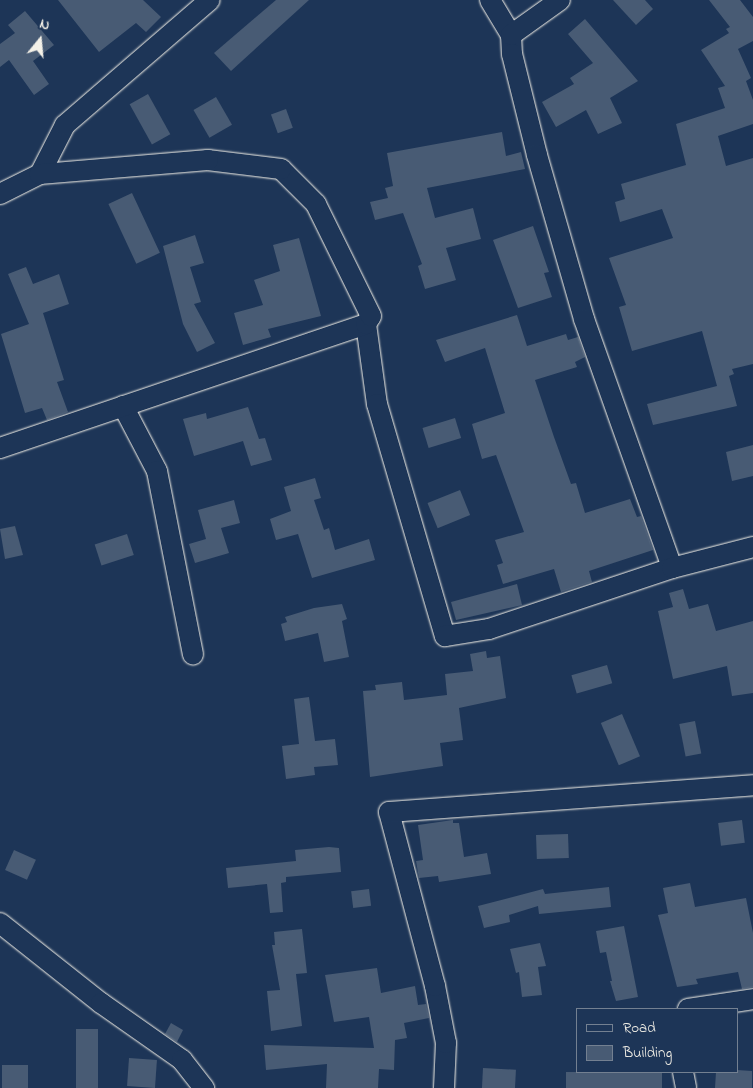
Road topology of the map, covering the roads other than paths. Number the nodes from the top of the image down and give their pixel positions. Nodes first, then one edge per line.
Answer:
1 (210, 0) edge
2 (490, 0) edge
3 (560, 0) edge
4 (511, 35) junction
5 (40, 174) junction
6 (1, 191) edge
7 (366, 324) junction
8 (123, 406) junction
9 (0, 448) edge
10 (753, 547) edge
11 (672, 568) junction
12 (192, 655) dead end
13 (753, 786) edge
14 (0, 923) edge
15 (753, 999) edge
16 (694, 1008) edge
17 (683, 1073) edge
18 (204, 1088) edge
19 (444, 1088) edge
20 (686, 1088) edge

1 - 5 street
2 - 4 street
3 - 4 street
4 - 11 street
5 - 6 street
5 - 7 street
7 - 8 street
7 - 11 street
8 - 9 street
8 - 12 street
10 - 11 street
13 - 19 street
14 - 18 street
15 - 16 street
17 - 20 street

